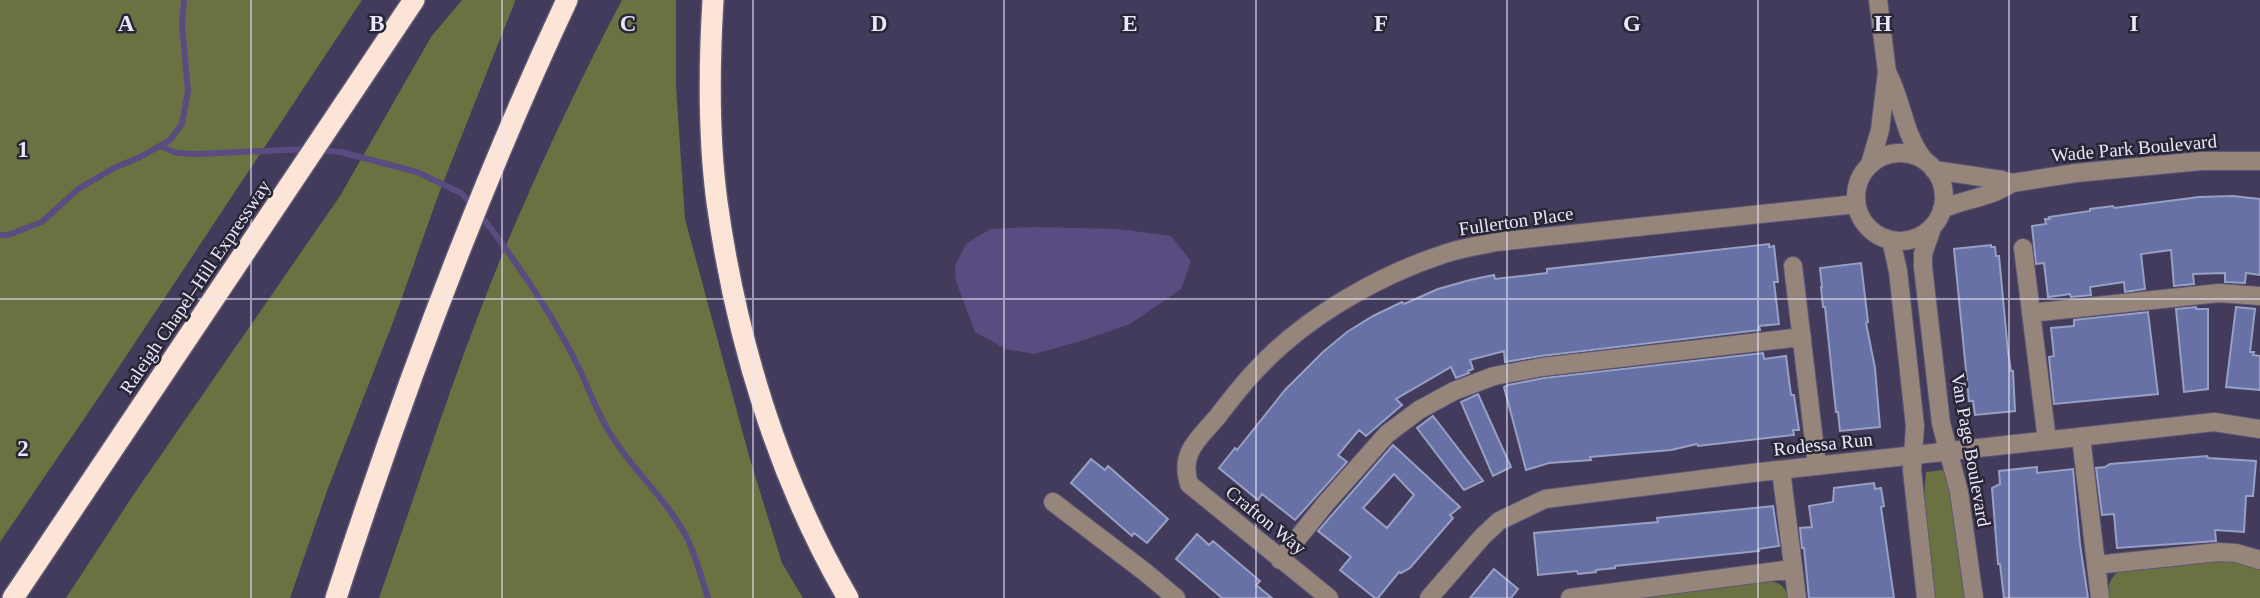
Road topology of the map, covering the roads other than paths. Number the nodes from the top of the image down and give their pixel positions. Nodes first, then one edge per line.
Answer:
1 (414, 0) edge
2 (567, 0) edge
3 (713, 0) edge
4 (1878, 0) edge
5 (1887, 72) junction
6 (2260, 161) edge
7 (1870, 164) junction
8 (1929, 165) junction
9 (2012, 183) junction
10 (1856, 204) junction
11 (1942, 209) junction
12 (1932, 228) junction
13 (1891, 240) junction
14 (2023, 248) dead end
15 (1793, 266) dead end
16 (2260, 296) edge
17 (2031, 313) junction
18 (1802, 337) junction
19 (2260, 429) edge
20 (2081, 437) junction
21 (2047, 440) junction
22 (1949, 451) junction
23 (1912, 455) junction
24 (1817, 466) junction
25 (1184, 470) joint
26 (1781, 470) junction
27 (1054, 502) dead end
28 (1280, 560) junction
29 (2260, 560) edge
30 (2096, 565) junction
31 (1793, 569) junction
32 (13, 598) edge
33 (336, 598) edge
34 (848, 598) edge
35 (1175, 598) edge
36 (1329, 598) edge
37 (1429, 598) edge
38 (1570, 598) edge
39 (1797, 598) edge
40 (1926, 598) edge
41 (1974, 598) edge
42 (2100, 598) edge

1 - 32 highway, Raleigh Chapel–Hill Expressway
2 - 33 highway
3 - 34 highway
4 - 5 street
5 - 7 street
5 - 8 street
6 - 9 street, Wade Park Boulevard
7 - 8 street
7 - 10 street
8 - 9 street, Wade Park Boulevard
8 - 11 street
9 - 11 street, Wade Park Boulevard
10 - 13 street
10 - 25 street, Fullerton Place
11 - 12 street
12 - 13 street
12 - 22 street, Van Page Boulevard
13 - 23 street
14 - 17 street
15 - 18 street
16 - 17 street
17 - 21 street
18 - 24 street
18 - 28 street
19 - 20 street, Rodessa Run
20 - 21 street, Rodessa Run
20 - 30 street
21 - 22 street, Rodessa Run
22 - 23 street, Rodessa Run
22 - 41 street, Van Page Boulevard
23 - 24 street, Rodessa Run
23 - 40 street
24 - 26 street, Rodessa Run
25 - 28 street, Crafton Way
26 - 31 street
26 - 37 street, Rodessa Run
27 - 35 street
28 - 36 street, Crafton Way
29 - 30 street
30 - 42 street
31 - 38 street
31 - 39 street

